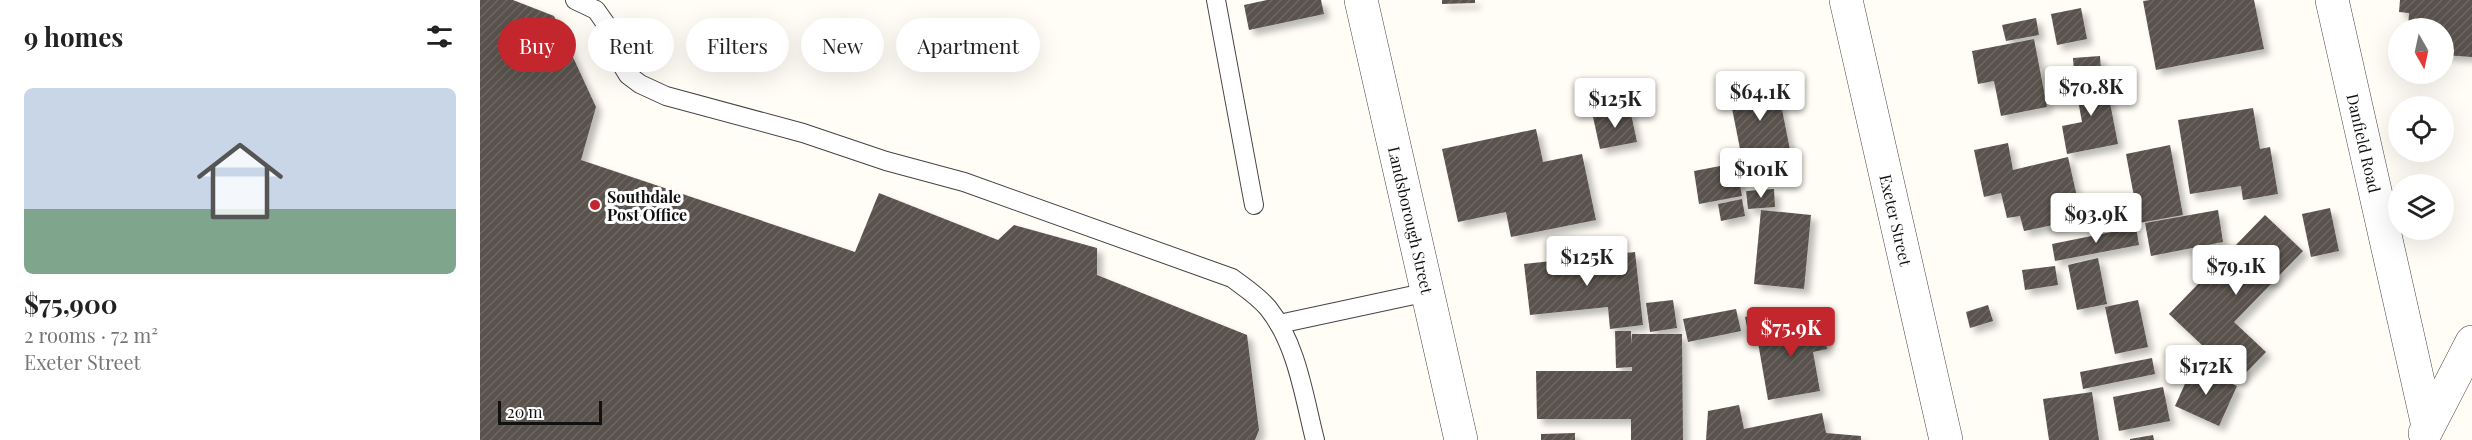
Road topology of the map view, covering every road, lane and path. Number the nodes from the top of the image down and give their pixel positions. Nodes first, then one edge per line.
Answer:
1 (575, 0) edge
2 (1216, 0) edge
3 (1361, 0) edge
4 (1846, 0) edge
5 (2332, 0) edge
6 (1254, 205) dead end
7 (1428, 292) junction
8 (1279, 324) junction
9 (2472, 342) edge
10 (2425, 433) edge
11 (1315, 440) edge
12 (1461, 440) edge
13 (1946, 440) edge

1 - 8 lane
2 - 6 lane
3 - 7 street, Landsborough Street
4 - 13 street, Exeter Street
5 - 10 street, Danfield Road
7 - 8 lane
7 - 12 street, Landsborough Street
8 - 11 lane
9 - 10 street

